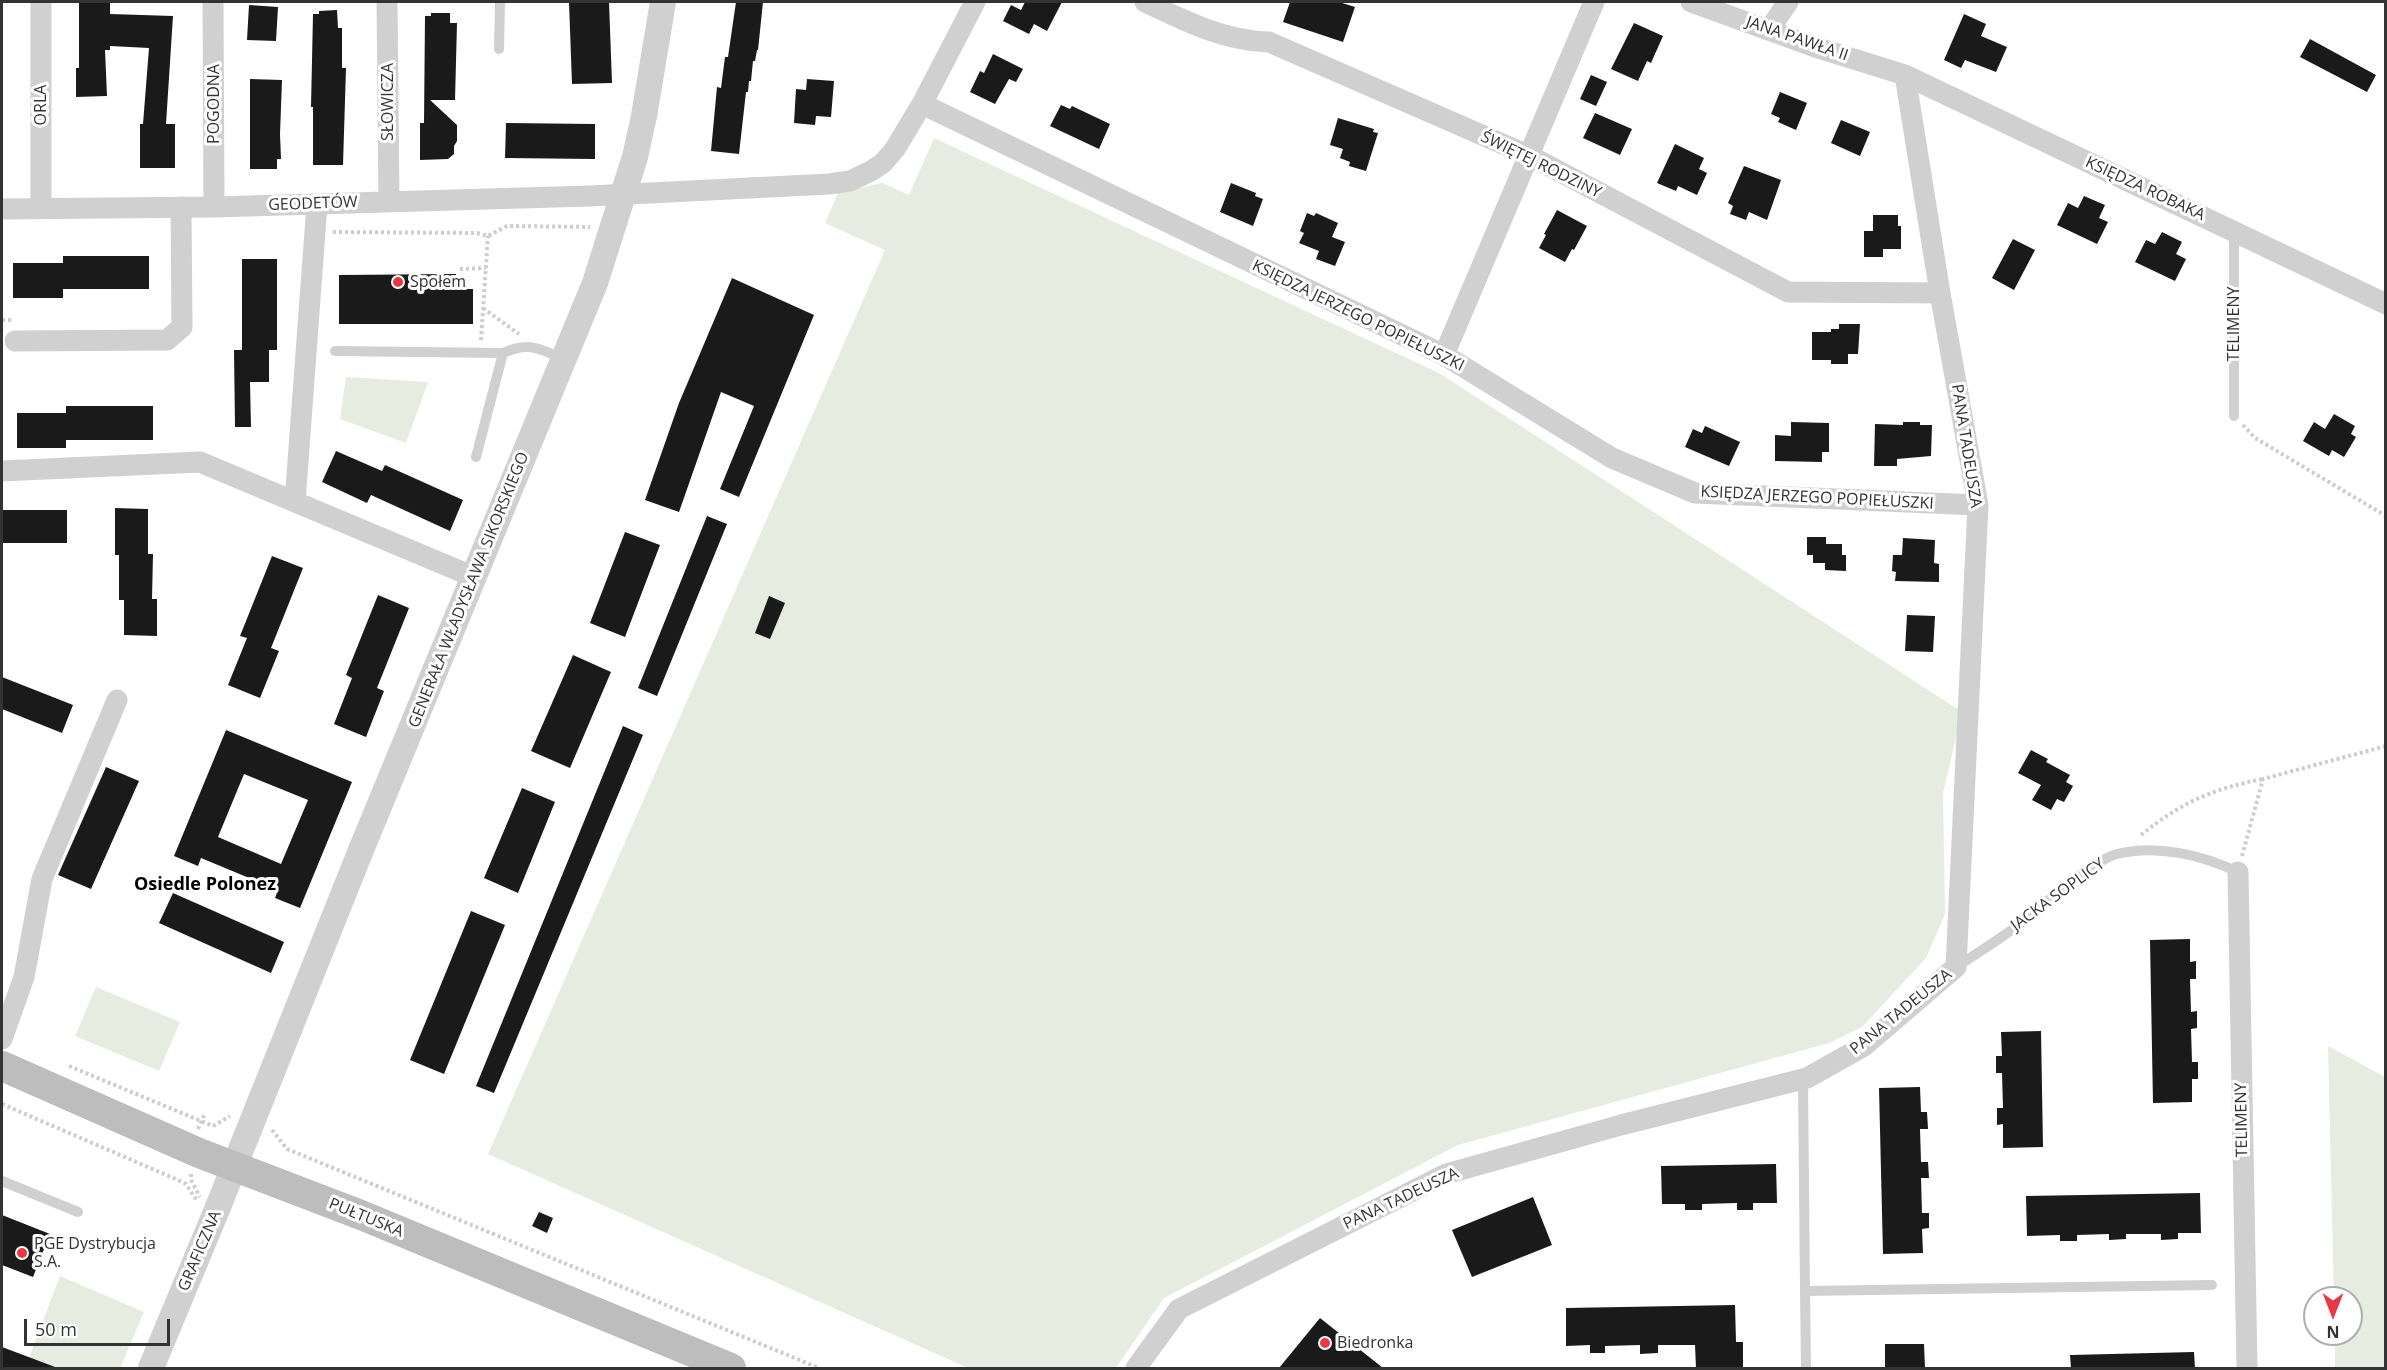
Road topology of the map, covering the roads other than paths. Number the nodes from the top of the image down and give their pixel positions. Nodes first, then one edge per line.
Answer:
1 (41, 2) edge
2 (213, 2) edge
3 (387, 2) edge
4 (500, 2) edge
5 (663, 2) edge
6 (975, 2) edge
7 (1145, 2) edge
8 (1594, 2) edge
9 (1691, 2) edge
10 (1788, 2) edge
11 (1769, 30) junction
12 (499, 49) dead end
13 (1905, 75) junction
14 (922, 104) junction
15 (1530, 156) junction
16 (624, 195) junction
17 (388, 202) junction
18 (317, 204) junction
19 (182, 207) junction
20 (214, 207) junction
21 (41, 208) junction
22 (2, 209) edge
23 (2234, 232) junction
24 (1940, 293) junction
25 (2385, 304) edge
26 (15, 341) dead end
27 (335, 351) dead end
28 (503, 353) junction
29 (1444, 355) junction
30 (565, 359) junction
31 (2234, 416) road end
32 (476, 457) dead end
33 (2, 471) edge
34 (295, 502) junction
35 (1978, 505) junction
36 (474, 577) junction
37 (117, 700) dead end
38 (2238, 872) joint
39 (1956, 968) junction
40 (2, 1039) edge
41 (2, 1066) edge
42 (1803, 1079) junction
43 (235, 1167) junction
44 (2, 1181) edge
45 (78, 1212) dead end
46 (2212, 1285) dead end
47 (1805, 1291) junction
48 (151, 1368) edge
49 (731, 1368) edge
50 (1136, 1368) edge
51 (1806, 1368) edge
52 (2247, 1368) edge

1 - 21 street, ORLA
2 - 20 street, POGODNA
3 - 17 street, SŁOWICZA
4 - 12 lane
5 - 16 street, GENERAŁA WŁADYSŁAWA SIKORSKIEGO
6 - 14 street, GEODETÓW
7 - 15 street, ŚWIĘTEJ RODZINY
8 - 15 street
9 - 11 street, JANA PAWŁA II
10 - 11 street
11 - 13 street, JANA PAWŁA II
13 - 23 street, KSIĘDZA ROBAKA
13 - 24 street, PANA TADEUSZA
14 - 16 street, GEODETÓW
14 - 29 street, KSIĘDZA JERZEGO POPIEŁUSZKI
15 - 24 street, ŚWIĘTEJ RODZINY
15 - 29 street
16 - 17 street, GEODETÓW
16 - 30 street, GENERAŁA WŁADYSŁAWA SIKORSKIEGO
17 - 18 street, GEODETÓW
18 - 20 street, GEODETÓW
18 - 34 street
19 - 20 street, GEODETÓW
19 - 21 street, GEODETÓW
19 - 26 street
21 - 22 street, GEODETÓW
23 - 25 street, KSIĘDZA ROBAKA
23 - 31 lane, TELIMENY
24 - 35 street, PANA TADEUSZA
27 - 28 lane
28 - 30 lane
28 - 32 lane
29 - 35 street, KSIĘDZA JERZEGO POPIEŁUSZKI
30 - 36 street, GENERAŁA WŁADYSŁAWA SIKORSKIEGO
33 - 34 street
34 - 36 street
35 - 39 street, PANA TADEUSZA
36 - 43 street, GENERAŁA WŁADYSŁAWA SIKORSKIEGO
37 - 40 street
38 - 39 lane, JACKA SOPLICY
38 - 52 street, TELIMENY
39 - 42 street, PANA TADEUSZA
41 - 43 main road, PUŁTUSKA
42 - 47 lane
42 - 50 street, PANA TADEUSZA
43 - 48 street, GRAFICZNA
43 - 49 main road, PUŁTUSKA
44 - 45 lane
46 - 47 lane
47 - 51 lane

